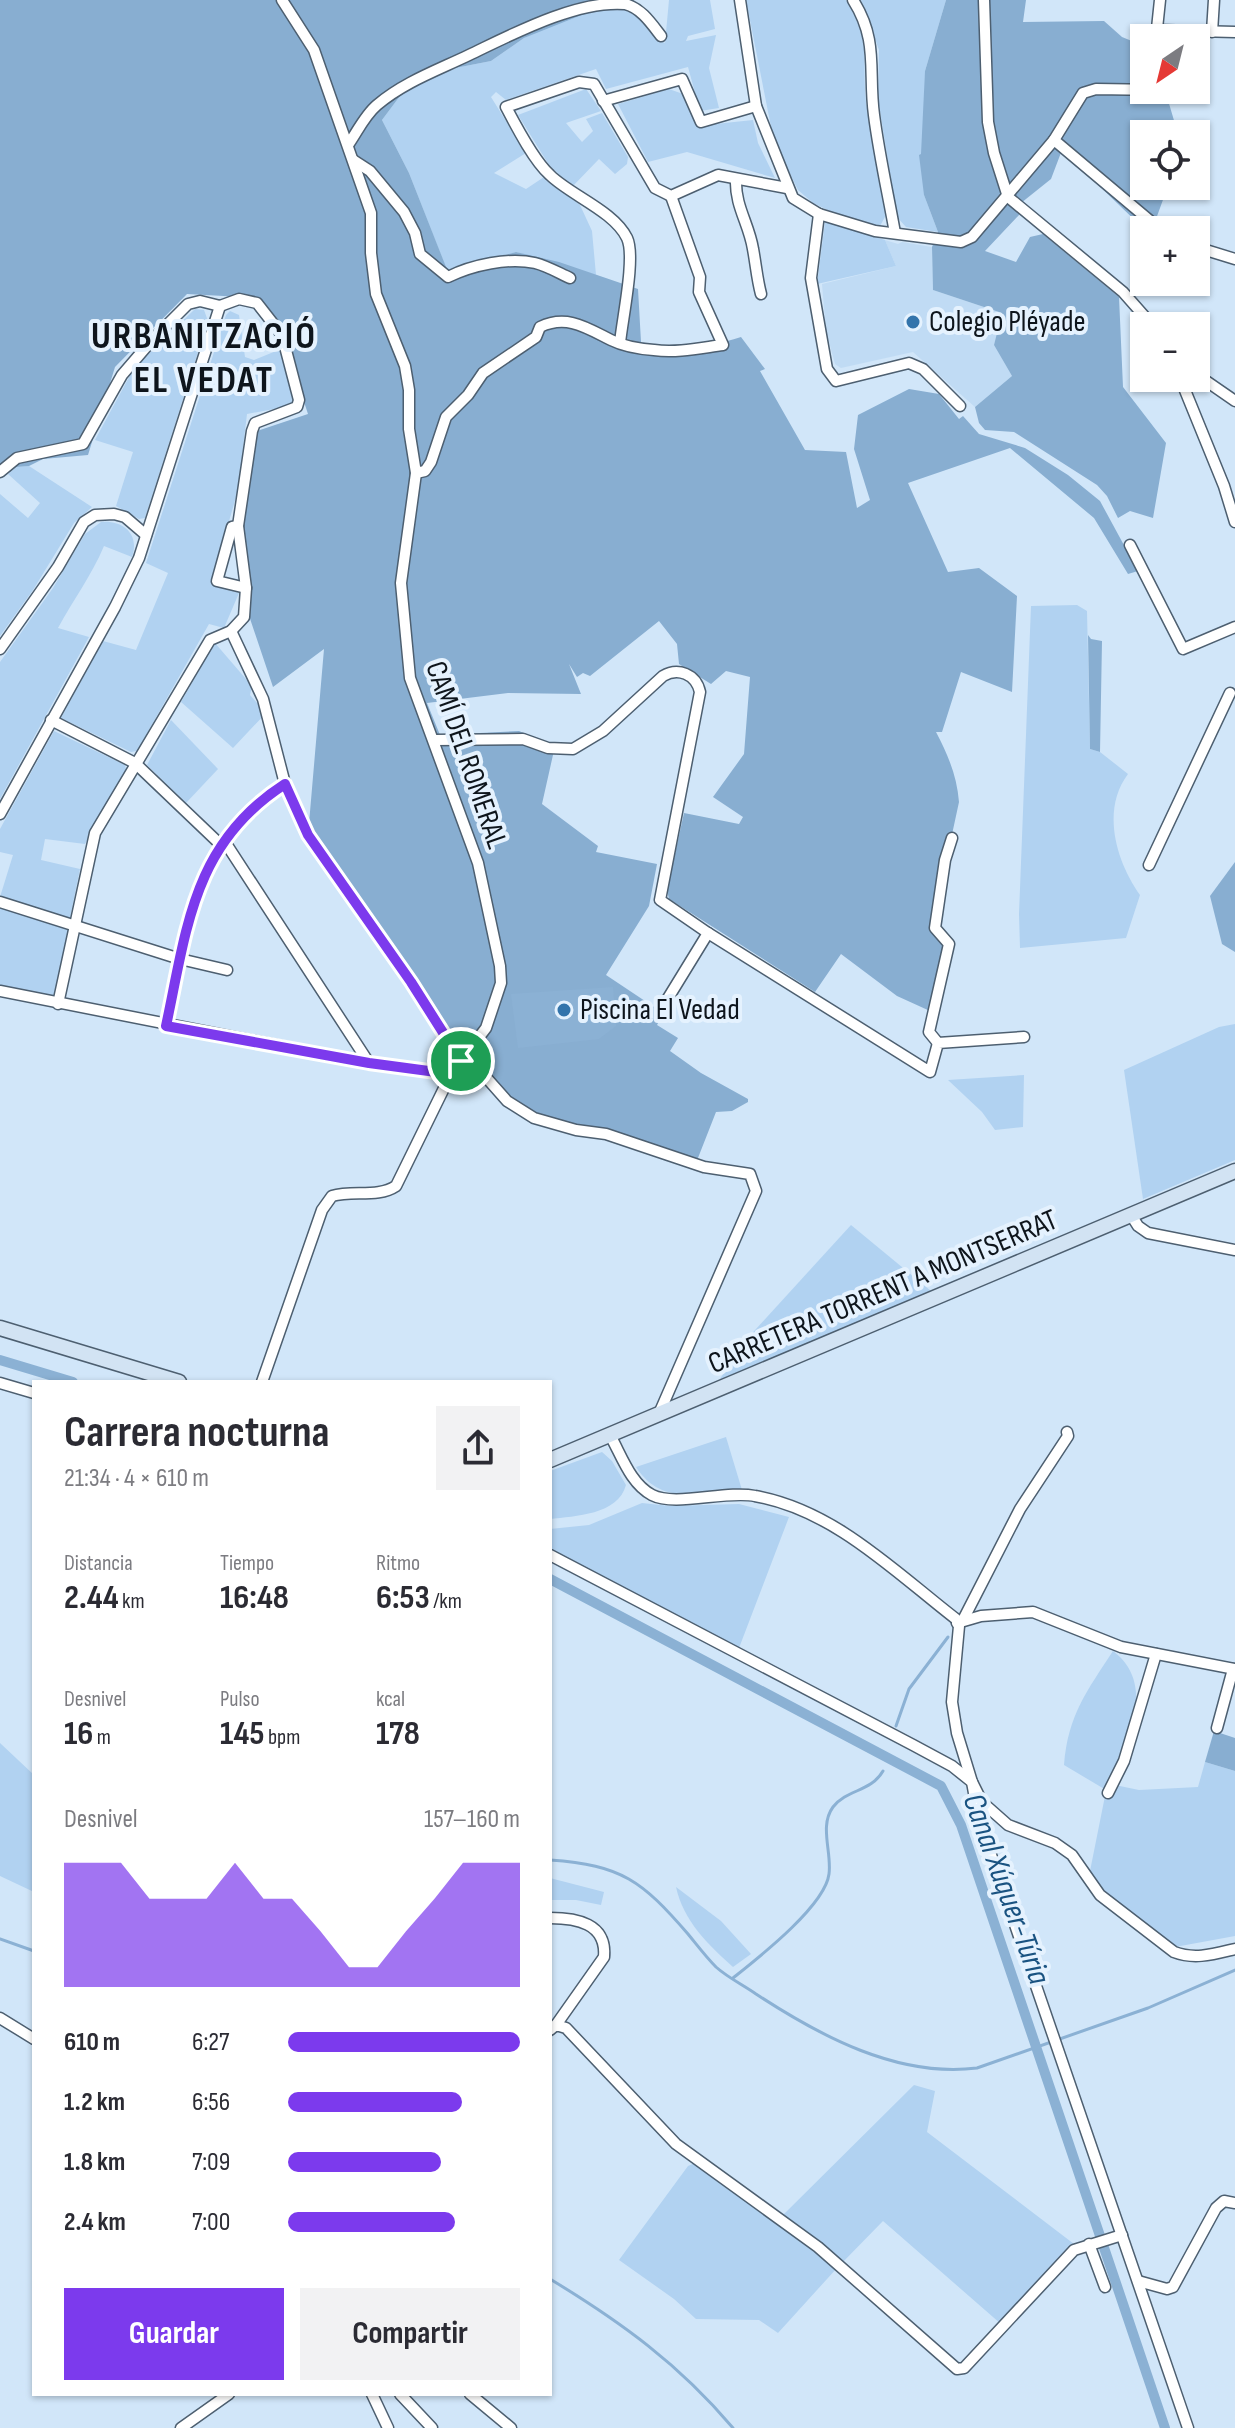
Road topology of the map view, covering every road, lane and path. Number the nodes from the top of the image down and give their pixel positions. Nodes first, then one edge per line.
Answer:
1 (282, 0) edge
2 (740, 0) edge
3 (853, 0) edge
4 (984, 0) edge
5 (1160, 0) edge
6 (1214, 0) edge
7 (1157, 24) edge
8 (1212, 32) joint
9 (1235, 32) edge
10 (661, 36) dead end
11 (1130, 90) edge
12 (603, 101) junction
13 (756, 106) junction
14 (1054, 140) junction
15 (348, 145) junction
16 (353, 160) junction
17 (736, 180) junction
18 (787, 188) junction
19 (671, 196) junction
20 (1008, 197) junction
21 (819, 214) junction
22 (1144, 216) edge
23 (895, 233) junction
24 (1210, 251) edge
25 (1235, 259) edge
26 (570, 278) dead end
27 (761, 294) dead end
28 (220, 306) junction
29 (1139, 312) edge
30 (620, 343) junction
31 (1210, 384) edge
32 (1186, 392) edge
33 (1235, 401) edge
34 (960, 406) dead end
35 (5, 460) edge
36 (0, 472) edge
37 (416, 473) junction
38 (1235, 522) edge
39 (238, 526) junction
40 (146, 535) junction
41 (1130, 545) dead end
42 (246, 588) junction
43 (1235, 627) edge
44 (231, 631) junction
45 (0, 649) edge
46 (1230, 693) dead end
47 (51, 720) junction
48 (435, 740) junction
49 (135, 763) junction
50 (285, 784) junction
51 (0, 814) edge
52 (952, 838) dead end
53 (224, 844) junction
54 (1149, 865) dead end
55 (0, 902) edge
56 (74, 924) junction
57 (708, 933) junction
58 (180, 959) junction
59 (227, 970) dead end
60 (0, 991) edge
61 (58, 1004) junction
62 (662, 1008) dead end
63 (166, 1026) junction
64 (1024, 1037) dead end
65 (938, 1043) junction
66 (461, 1061) junction
67 (369, 1063) junction
68 (451, 1074) junction
69 (1235, 1171) edge
70 (1131, 1215) junction
71 (1235, 1250) edge
72 (0, 1328) edge
73 (172, 1380) edge
74 (263, 1380) edge
75 (0, 1383) edge
76 (32, 1392) edge
77 (658, 1416) junction
78 (1067, 1432) dead end
79 (611, 1437) junction
80 (552, 1459) edge
81 (552, 1556) edge
82 (960, 1621) junction
83 (1156, 1654) junction
84 (1234, 1669) edge
85 (1217, 1728) dead end
86 (972, 1782) junction
87 (1108, 1793) dead end
88 (552, 1918) edge
89 (1235, 1949) edge
90 (0, 2018) edge
91 (553, 2028) edge
92 (32, 2038) edge
93 (1235, 2203) edge
94 (1122, 2235) junction
95 (1090, 2243) junction
96 (1138, 2281) junction
97 (1105, 2287) dead end
98 (226, 2396) edge
99 (373, 2396) edge
100 (402, 2396) edge
101 (472, 2396) edge
102 (181, 2428) edge
103 (388, 2428) edge
104 (432, 2428) edge
105 (511, 2428) edge
106 (1188, 2428) edge

1 - 15 street, CAMÍ DEL ROMERAL
2 - 13 street
3 - 23 street
4 - 20 street
5 - 7 street
6 - 8 street
8 - 9 street
10 - 15 street
11 - 14 street
12 - 13 street
12 - 19 street
12 - 30 street
13 - 18 street
14 - 20 street
14 - 22 street
15 - 16 street, CAMÍ DEL ROMERAL
16 - 26 street
16 - 37 street, CAMÍ DEL ROMERAL
17 - 18 street
17 - 19 street
17 - 27 street
18 - 21 street
19 - 30 street
20 - 23 street
20 - 29 street
21 - 23 street
21 - 34 street
24 - 25 street
28 - 35 street
28 - 39 street
28 - 40 street
30 - 37 street
31 - 33 street
32 - 38 street
35 - 36 street
37 - 48 street, CAMÍ DEL ROMERAL
39 - 42 street
39 - 42 street
40 - 45 street
40 - 47 street
41 - 43 street
42 - 44 street
44 - 49 street
44 - 50 street
46 - 54 street
47 - 49 street
47 - 51 street
48 - 57 street
48 - 66 street, CAMÍ DEL ROMERAL
49 - 53 street
49 - 56 street
50 - 53 street
50 - 66 street
52 - 65 street
53 - 58 street
53 - 67 street
55 - 56 street
56 - 58 street
56 - 61 street
57 - 62 street
57 - 65 street
58 - 59 street
58 - 63 street
60 - 61 street
61 - 63 street
63 - 67 street
64 - 65 street
66 - 68 street, CAMÍ DEL ROMERAL
66 - 77 street
67 - 68 street
68 - 74 street, CAMÍ DEL ROMERAL
69 - 70 main road, CARRETERA TORRENT A MONTSERRAT
70 - 71 street
70 - 77 main road, CARRETERA TORRENT A MONTSERRAT
72 - 73 main road
75 - 76 street
77 - 79 main road, CARRETERA TORRENT A MONTSERRAT
78 - 82 street
79 - 80 main road, CARRETERA TORRENT A MONTSERRAT
79 - 82 street
81 - 86 street
82 - 83 street
82 - 86 street
83 - 84 street
83 - 87 street
84 - 85 street
86 - 89 street
86 - 94 street
88 - 91 street
90 - 92 street
91 - 95 street
93 - 96 street
94 - 95 street
94 - 96 street
95 - 97 street
96 - 106 street
98 - 102 street
99 - 103 street
100 - 104 street
101 - 105 street

